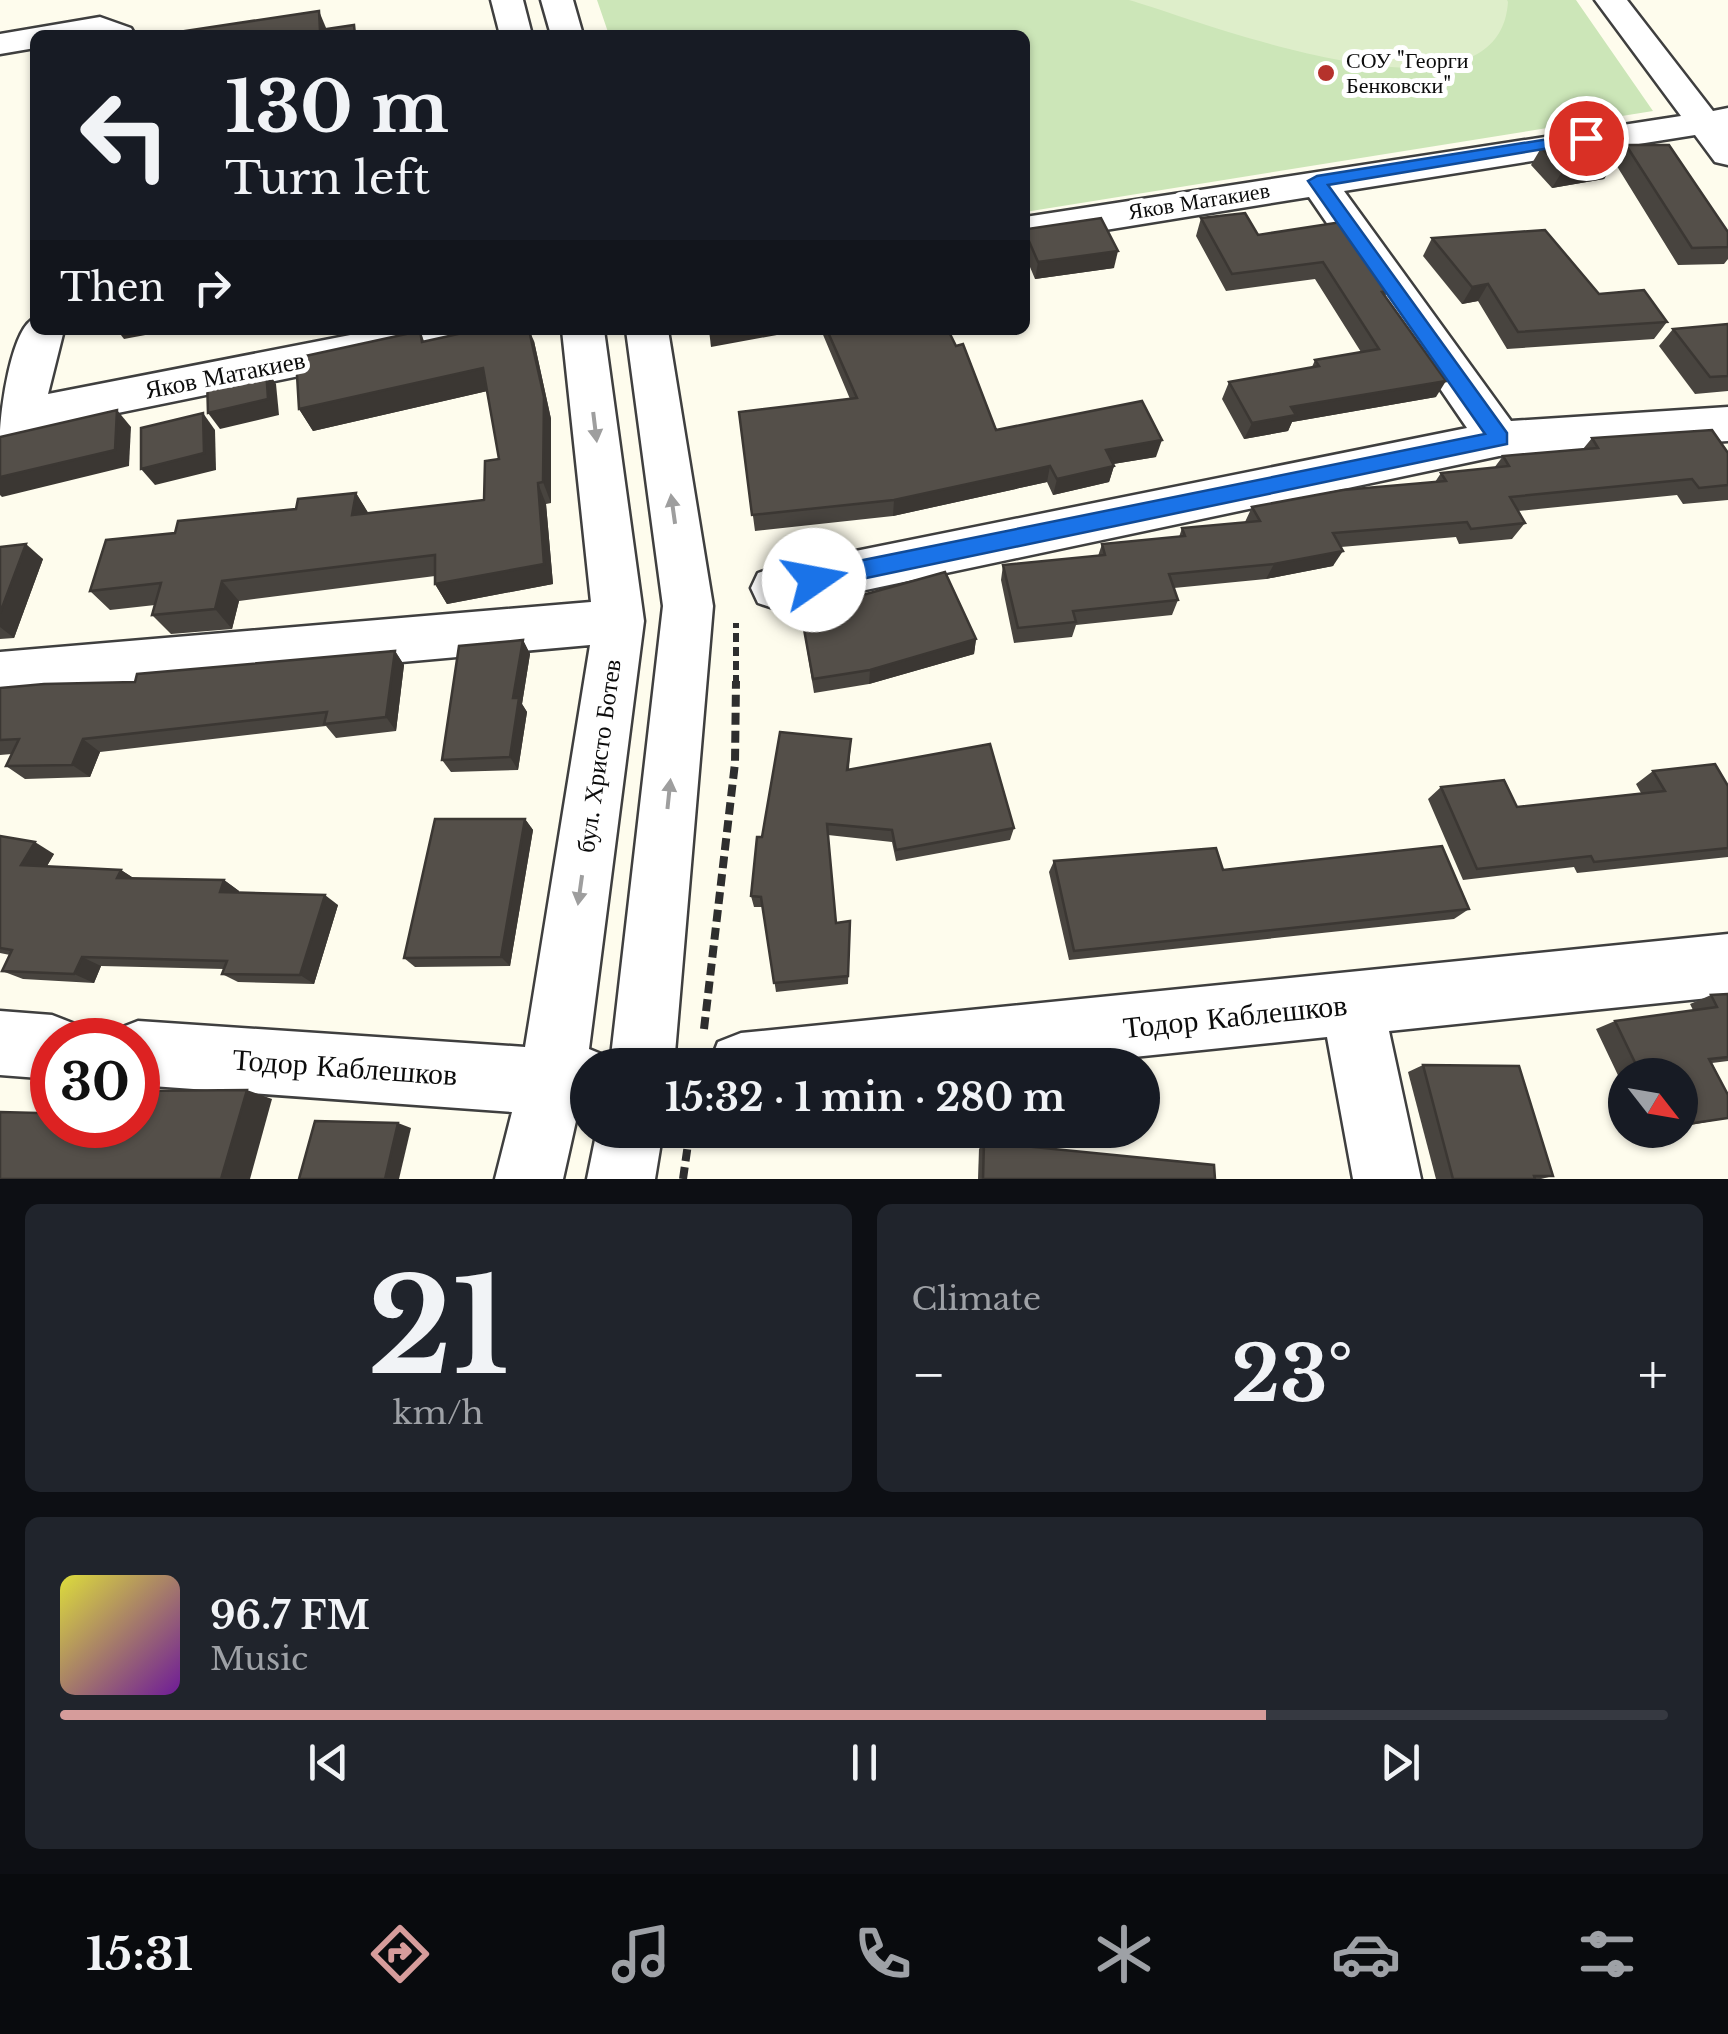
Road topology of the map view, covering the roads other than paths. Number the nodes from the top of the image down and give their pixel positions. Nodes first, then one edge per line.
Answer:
1 (507, 0) edge
2 (556, 0) edge
3 (1611, 0) edge
4 (82, 30) edge
5 (107, 30) edge
6 (515, 30) edge
7 (565, 30) edge
8 (30, 39) edge
9 (0, 44) edge
10 (1715, 119) edge
11 (1728, 154) edge
12 (1317, 181) junction
13 (1030, 229) edge
14 (40, 335) edge
15 (426, 335) edge
16 (584, 335) edge
17 (648, 335) edge
18 (10, 418) edge
19 (1728, 424) edge
20 (1499, 439) junction
21 (776, 588) dead end
22 (619, 621) junction
23 (0, 675) edge
24 (1728, 965) edge
25 (1352, 1004) junction
26 (0, 1043) edge
27 (30, 1045) edge
28 (573, 1048) edge
29 (644, 1048) edge
30 (911, 1048) edge
31 (160, 1053) edge
32 (570, 1080) edge
33 (627, 1148) edge
34 (529, 1179) edge
35 (621, 1179) edge
36 (1387, 1179) edge

1 - 6 street
2 - 7 street
3 - 10 street
4 - 5 street
8 - 9 street
10 - 11 street
10 - 12 street, Яков Матакиев
12 - 13 street, Яков Матакиев
12 - 20 street
14 - 18 street
15 - 18 street, Яков Матакиев
16 -> 22 street, бул. Христо Ботев
29 -> 17 street
19 - 20 street
20 - 21 street
22 - 23 street
22 -> 28 street, бул. Христо Ботев
24 - 25 street, Тодор Каблешков
25 - 30 street, Тодор Каблешков
25 - 36 street
26 - 27 street
31 - 32 street, Тодор Каблешков
32 - 34 street, бул. Христо Ботев
33 - 35 street

